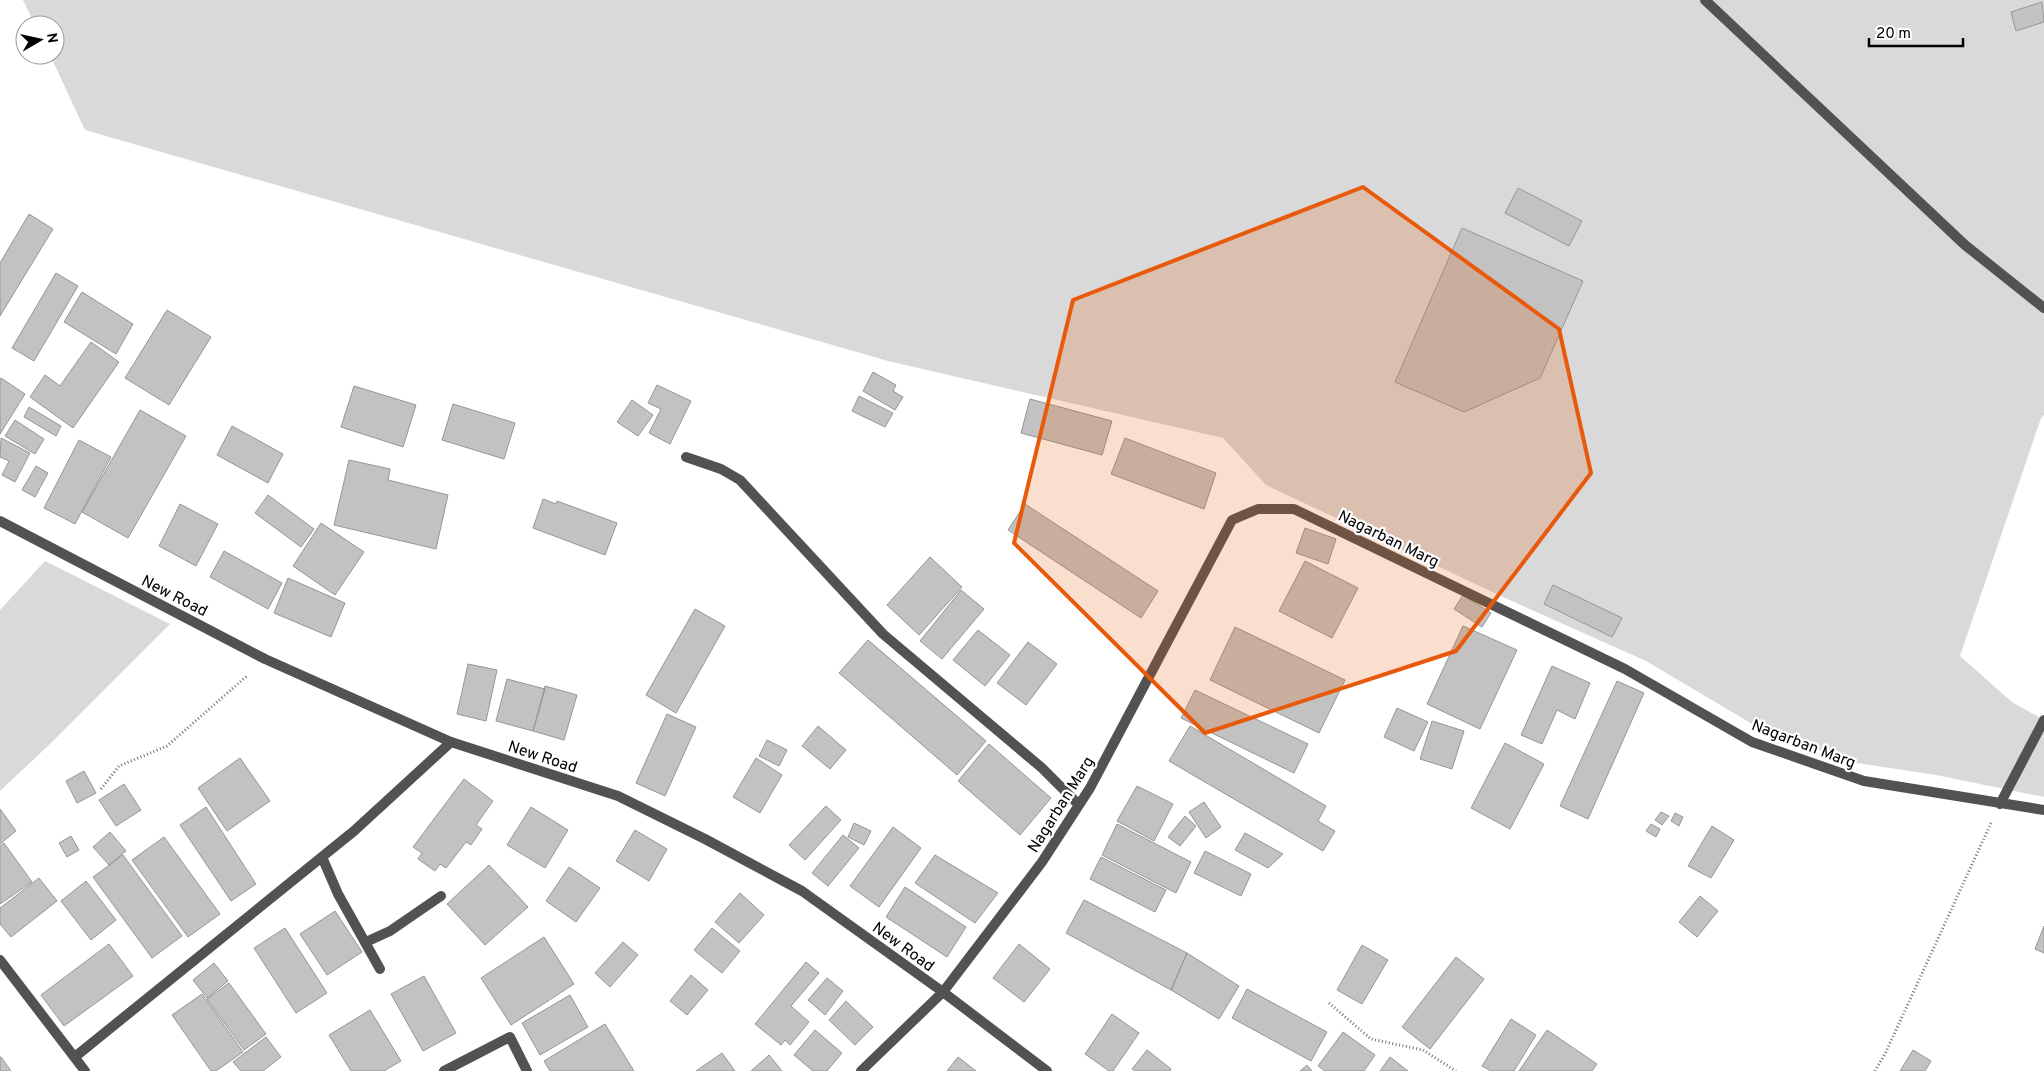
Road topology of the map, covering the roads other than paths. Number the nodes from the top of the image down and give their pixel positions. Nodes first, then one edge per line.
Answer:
1 (1705, 0) edge
2 (2044, 308) edge
3 (686, 457) dead end
4 (0, 521) edge
5 (2044, 720) edge
6 (451, 742) junction
7 (2000, 804) junction
8 (1079, 805) junction
9 (2044, 810) edge
10 (322, 857) junction
11 (441, 896) dead end
12 (366, 942) junction
13 (0, 960) edge
14 (380, 969) dead end
15 (943, 992) junction
16 (76, 1056) junction
17 (85, 1071) edge
18 (444, 1071) edge
19 (527, 1071) edge
20 (861, 1071) edge
21 (1047, 1071) edge

1 - 2 street
3 - 8 street
4 - 6 street, New Road
5 - 7 street
6 - 10 street
6 - 15 street, New Road
7 - 8 street, Nagarban Marg
7 - 9 street, Nagarban Marg
8 - 15 street, Nagarban Marg
10 - 12 street
10 - 16 street
11 - 12 street
12 - 14 street
13 - 16 street
15 - 20 street, Nagarban Marg
15 - 21 street, New Road
16 - 17 street
18 - 19 street

